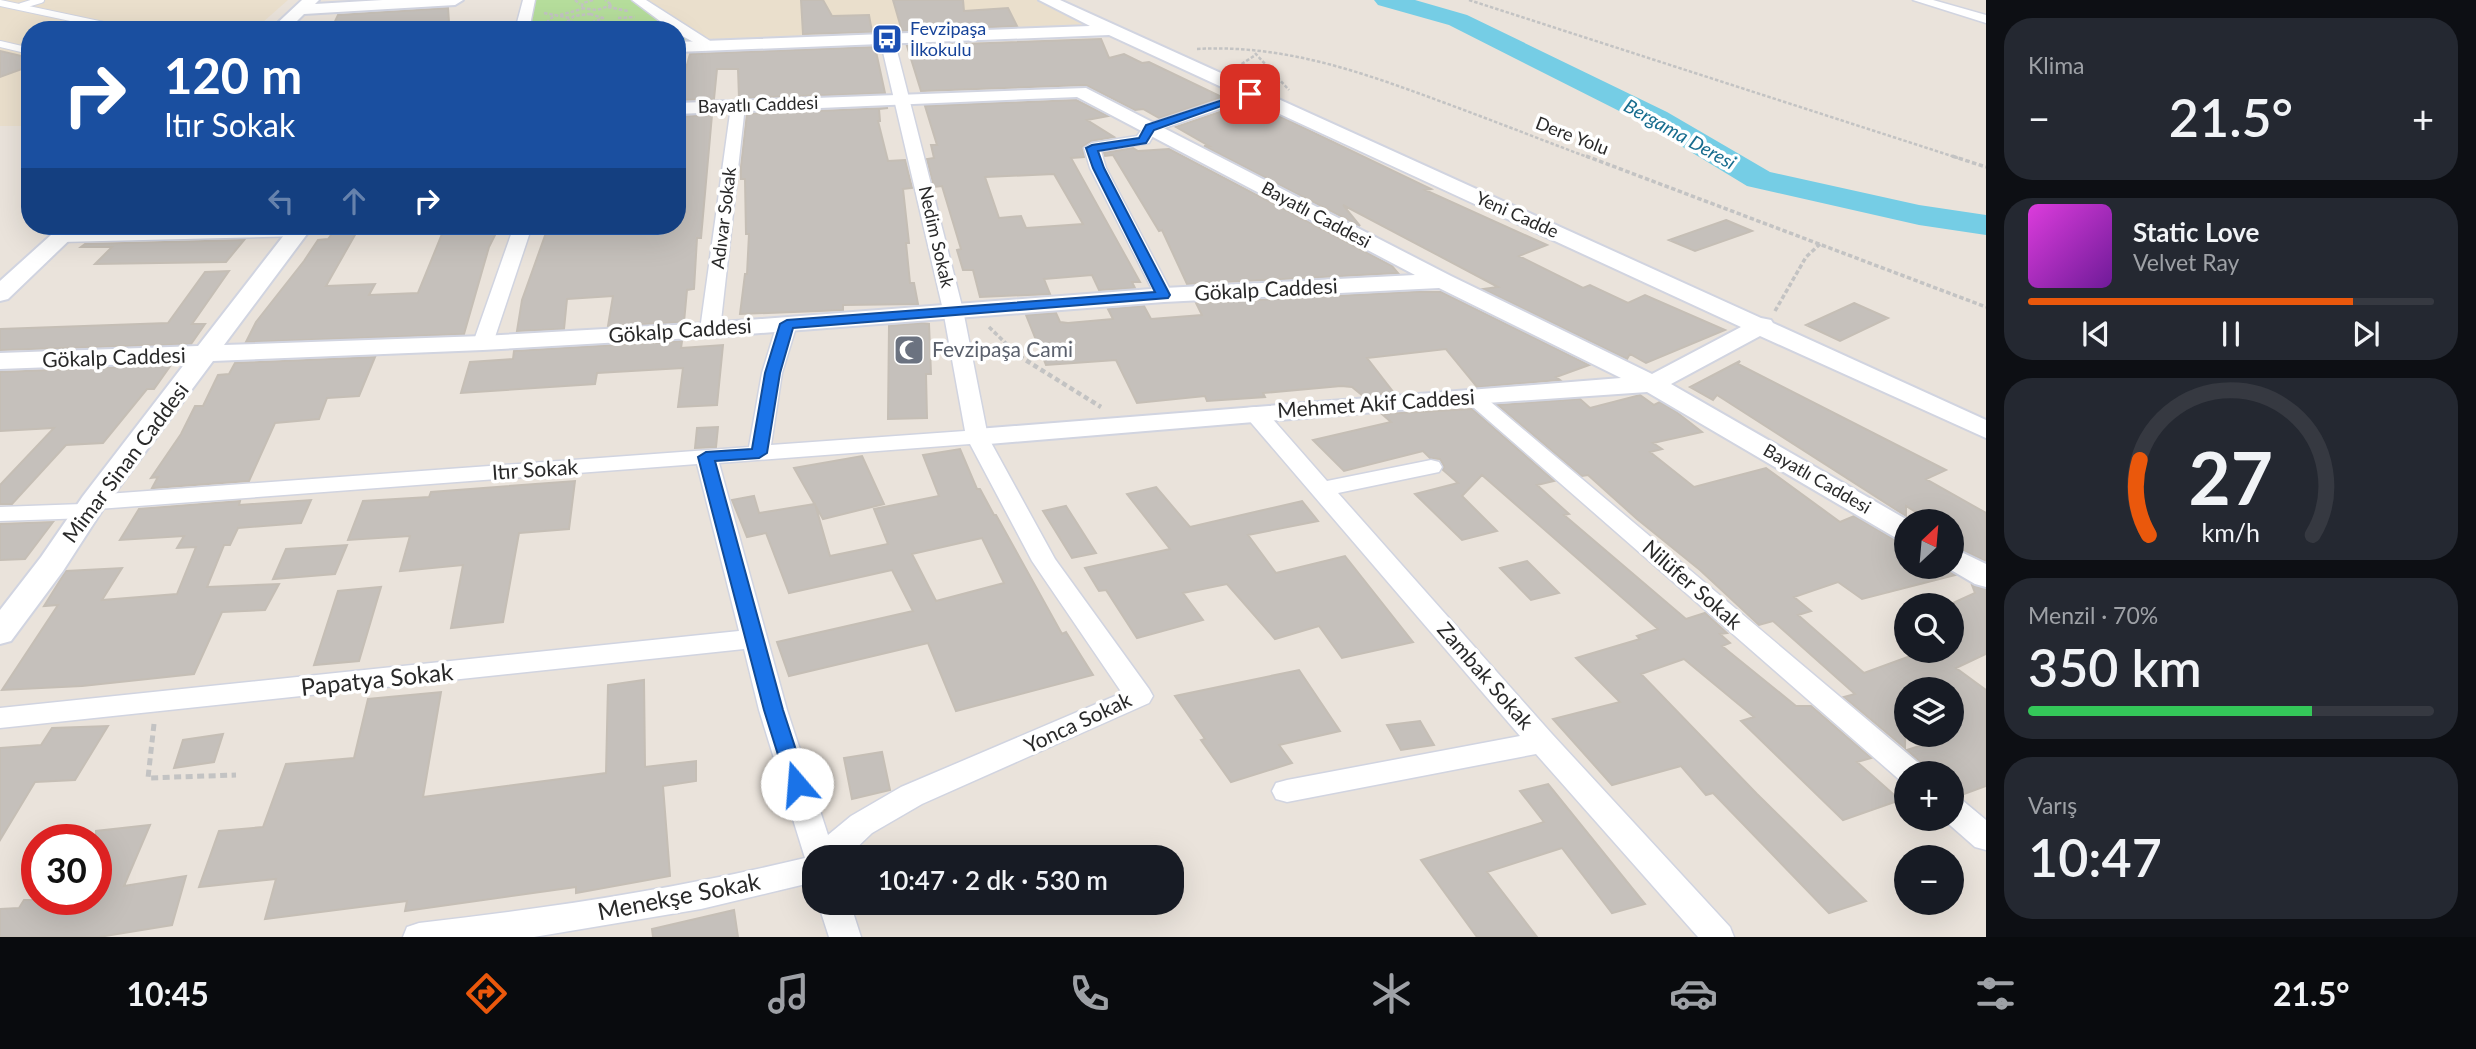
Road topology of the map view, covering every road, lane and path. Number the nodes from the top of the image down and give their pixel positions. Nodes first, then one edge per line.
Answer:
1 (41, 0) edge
2 (445, 0) edge
3 (575, 0) edge
4 (593, 0) edge
5 (605, 0) edge
6 (639, 0) edge
7 (1047, 0) edge
8 (1469, 0) edge
9 (1919, 0) edge
10 (0, 3) edge
11 (580, 4) junction
12 (305, 5) edge
13 (528, 5) edge
14 (19, 7) junction
15 (608, 7) junction
16 (583, 9) junction
17 (591, 12) junction
18 (622, 12) junction
19 (557, 15) junction
20 (614, 17) junction
21 (571, 18) junction
22 (602, 18) junction
23 (627, 19) junction
24 (1986, 19) edge
25 (85, 21) edge
26 (288, 21) edge
27 (548, 21) edge
28 (570, 21) edge
29 (599, 21) edge
30 (624, 21) edge
31 (668, 21) edge
32 (1112, 30) junction
33 (686, 33) edge
34 (887, 39) junction
35 (0, 44) edge
36 (686, 47) edge
37 (711, 47) junction
38 (21, 49) edge
39 (1196, 49) dead end
40 (1250, 94) junction
41 (903, 100) junction
42 (738, 106) junction
43 (686, 109) edge
44 (1150, 128) junction
45 (1986, 167) edge
46 (63, 235) edge
47 (296, 235) edge
48 (520, 235) edge
49 (1821, 244) junction
50 (1443, 281) junction
51 (0, 293) edge
52 (1164, 295) junction
53 (1986, 307) edge
54 (953, 310) junction
55 (787, 324) junction
56 (1762, 325) junction
57 (710, 330) junction
58 (483, 343) junction
59 (207, 355) junction
60 (0, 361) edge
61 (1652, 384) junction
62 (1472, 396) junction
63 (1255, 413) junction
64 (1135, 422) junction
65 (1986, 430) edge
66 (977, 437) junction
67 (759, 453) junction
68 (706, 457) junction
69 (1431, 467) dead end
70 (1322, 489) junction
71 (91, 506) junction
72 (0, 514) edge
73 (1894, 524) edge
74 (1964, 564) edge
75 (1986, 577) edge
76 (0, 634) edge
77 (754, 639) junction
78 (161, 703) junction
79 (0, 718) edge
80 (1542, 742) junction
81 (1897, 761) edge
82 (236, 775) dead end
83 (1287, 791) dead end
84 (1964, 819) edge
85 (1986, 838) edge
86 (816, 845) edge
87 (835, 845) edge
88 (802, 872) edge
89 (838, 915) edge
90 (419, 937) edge
91 (845, 937) edge
92 (1718, 937) edge

1 - 14 lane
2 - 12 street
3 - 11 path
4 - 11 path
5 - 15 path
6 - 31 street
7 - 32 street, Yeni Cadde
8 - 45 path
9 - 24 street
10 - 14 lane
11 - 16 path
12 - 26 street
13 - 19 path
14 - 25 lane
15 - 17 path
15 - 18 path
16 - 17 path
16 - 19 path
17 - 21 path
17 - 22 path
18 - 20 path
18 - 23 path
19 - 21 path
19 - 27 path
20 - 22 path
20 - 23 path
21 - 28 path
22 - 29 path
23 - 30 path
32 - 34 street
32 - 40 street, Yeni Cadde
33 - 37 street
34 - 37 street
34 - 41 street, Nedim Sokak
35 - 38 lane
36 - 37 street
39 - 49 path, Dere Yolu
40 - 44 street
40 - 56 street, Yeni Cadde
41 - 42 street, Bayatlı Caddesi
41 - 44 street, Bayatlı Caddesi
41 - 54 street, Nedim Sokak
42 - 43 street, Bayatlı Caddesi
42 - 57 street, Adıvar Sokak
44 - 50 street, Bayatlı Caddesi
44 - 52 street
46 - 51 street
47 - 59 street, Mimar Sinan Caddesi
48 - 58 street
49 - 53 path, Dere Yolu
49 - 56 path
50 - 52 street, Gökalp Caddesi
50 - 61 street, Bayatlı Caddesi
52 - 54 street, Gökalp Caddesi
54 - 55 street, Gökalp Caddesi
54 - 64 path
54 - 66 street, Nedim Sokak
55 - 57 street, Gökalp Caddesi
55 - 67 street
56 - 61 street, Mehmet Akif Caddesi
56 - 65 street, Yeni Cadde
57 - 58 street, Gökalp Caddesi
58 - 59 street, Gökalp Caddesi
59 - 60 street, Gökalp Caddesi
59 - 71 street, Mimar Sinan Caddesi
61 - 62 street, Mehmet Akif Caddesi
61 - 73 street, Bayatlı Caddesi
62 - 63 street, Mehmet Akif Caddesi
62 - 81 street, Nilüfer Sokak
63 - 64 street, Mehmet Akif Caddesi
63 - 70 street, Zambak Sokak
64 - 66 street, Mehmet Akif Caddesi
66 - 67 street, Itır Sokak
66 - 87 street, Yonca Sokak
67 - 68 street, Itır Sokak
68 - 71 street, Itır Sokak
68 - 77 street
69 - 70 street
70 - 80 street, Zambak Sokak
71 - 72 street, Itır Sokak
71 - 76 street, Mimar Sinan Caddesi
74 - 75 street
77 - 78 street, Papatya Sokak
77 - 86 street
78 - 79 street, Papatya Sokak
78 - 82 path
80 - 83 street
80 - 92 street, Zambak Sokak
84 - 85 street
88 - 90 street, Menekşe Sokak
89 - 91 street

